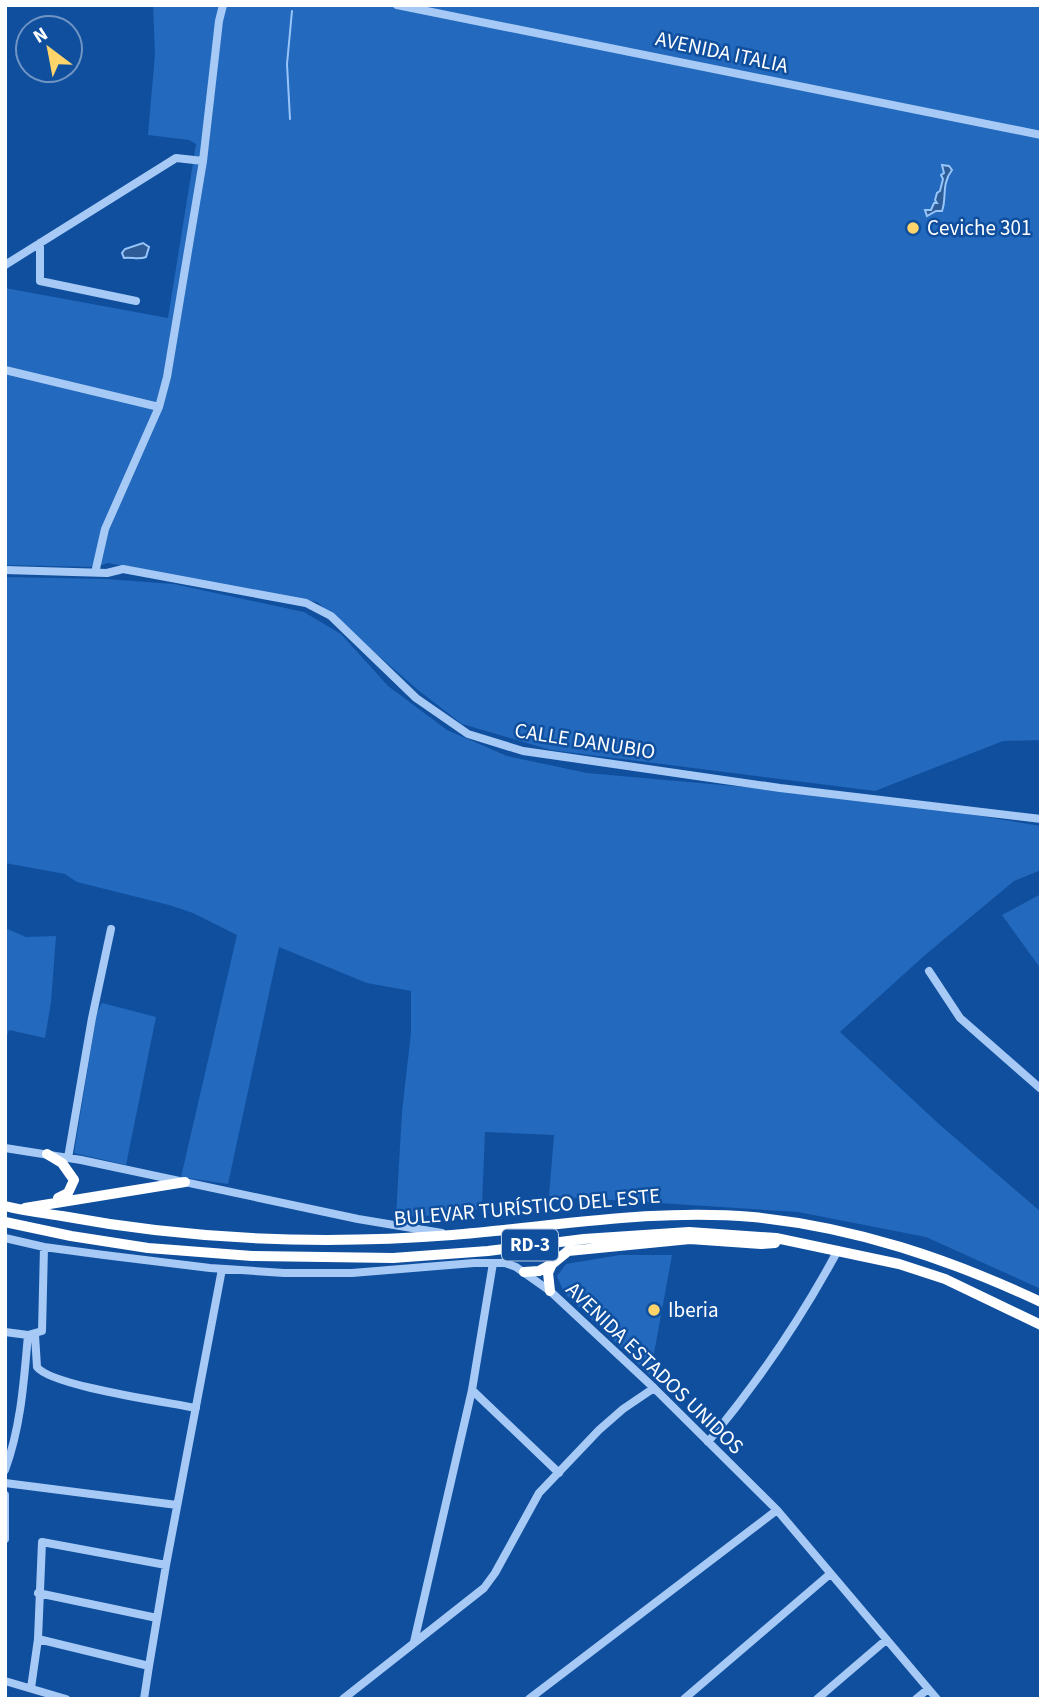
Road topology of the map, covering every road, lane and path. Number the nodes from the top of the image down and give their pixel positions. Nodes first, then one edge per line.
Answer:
1 (223, 5) edge
2 (397, 5) edge
3 (1041, 135) edge
4 (202, 161) junction
5 (40, 243) junction
6 (5, 265) edge
7 (136, 301) dead end
8 (5, 370) edge
9 (159, 407) junction
10 (5, 570) edge
11 (95, 573) junction
12 (1041, 819) edge
13 (111, 929) dead end
14 (929, 971) dead end
15 (1041, 1089) edge
16 (5, 1148) edge
17 (47, 1154) junction
18 (68, 1158) junction
19 (185, 1182) junction
20 (46, 1204) junction
21 (5, 1206) edge
22 (17, 1209) junction
23 (5, 1222) edge
24 (454, 1235) junction
25 (5, 1238) edge
26 (793, 1241) junction
27 (44, 1247) junction
28 (838, 1250) junction
29 (493, 1263) junction
30 (552, 1264) junction
31 (222, 1269) junction
32 (524, 1272) junction
33 (550, 1291) junction
34 (1041, 1302) edge
35 (1041, 1325) edge
36 (5, 1332) edge
37 (32, 1335) junction
38 (654, 1388) junction
39 (472, 1390) junction
40 (196, 1408) junction
41 (708, 1442) junction
42 (5, 1469) edge
43 (559, 1473) junction
44 (5, 1483) edge
45 (5, 1495) edge
46 (177, 1505) junction
47 (777, 1510) junction
48 (5, 1539) edge
49 (166, 1565) junction
50 (830, 1574) junction
51 (38, 1593) junction
52 (157, 1618) junction
53 (38, 1639) junction
54 (886, 1640) junction
55 (414, 1642) junction
56 (149, 1666) junction
57 (5, 1681) edge
58 (31, 1688) junction
59 (928, 1689) junction
60 (66, 1699) edge
61 (144, 1699) edge
62 (343, 1699) edge
63 (529, 1699) edge
64 (684, 1699) edge
65 (817, 1699) edge
66 (916, 1699) edge
67 (937, 1699) edge

1 - 4 street
2 - 3 street, AVENIDA ITALIA
4 - 5 street
4 - 9 street
5 - 6 street
5 - 7 street
8 - 9 street
9 - 11 street
10 - 11 street, CALLE DANUBIO
11 - 12 street, CALLE DANUBIO
13 - 18 street
14 - 15 street
16 - 17 street
17 - 18 street
17 - 20 highway
18 - 19 street
19 - 20 highway
19 - 24 street
20 - 22 highway
21 - 22 highway, BULEVAR TURÍSTICO DEL ESTE / RD-3
22 - 24 highway, BULEVAR TURÍSTICO DEL ESTE / RD-3
23 - 26 highway, BULEVAR TURÍSTICO DEL ESTE / RD-3
24 - 34 highway, BULEVAR TURÍSTICO DEL ESTE / RD-3
25 - 27 street, AVENIDA ESTADOS UNIDOS
26 - 28 highway, BULEVAR TURÍSTICO DEL ESTE / RD-3
26 - 30 highway
27 - 31 street, AVENIDA ESTADOS UNIDOS
27 - 37 street
28 - 35 highway, BULEVAR TURÍSTICO DEL ESTE / RD-3
28 - 41 street
29 - 31 street, AVENIDA ESTADOS UNIDOS
29 - 32 street, AVENIDA ESTADOS UNIDOS
29 - 39 street
30 - 32 highway
30 - 33 highway
31 - 40 street
32 - 33 street, AVENIDA ESTADOS UNIDOS
33 - 38 street, AVENIDA ESTADOS UNIDOS
36 - 37 street
37 - 40 street
37 - 42 street
38 - 41 street, AVENIDA ESTADOS UNIDOS
38 - 43 street
39 - 43 street
39 - 55 street
40 - 46 street
41 - 47 street, AVENIDA ESTADOS UNIDOS
43 - 55 street
44 - 46 street
45 - 48 street
46 - 49 street
47 - 50 street, AVENIDA ESTADOS UNIDOS
47 - 63 street
49 - 51 street
49 - 52 street
50 - 54 street, AVENIDA ESTADOS UNIDOS
50 - 64 street
51 - 52 street
51 - 53 street
52 - 56 street
53 - 56 street
53 - 58 street
54 - 59 street, AVENIDA ESTADOS UNIDOS
54 - 65 street
55 - 62 street
56 - 61 street
57 - 58 street
58 - 60 street
59 - 66 street
59 - 67 street, AVENIDA ESTADOS UNIDOS

